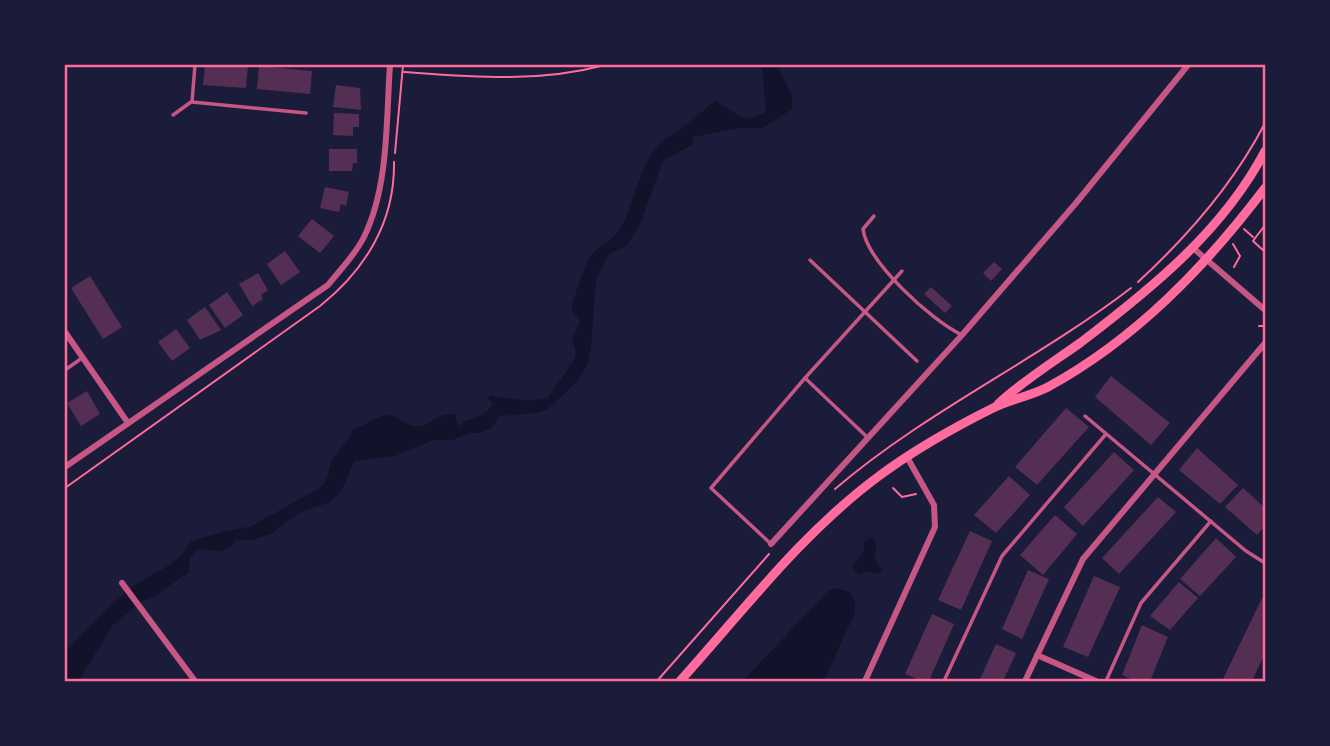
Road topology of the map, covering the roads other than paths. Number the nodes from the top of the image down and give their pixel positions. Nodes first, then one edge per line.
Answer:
1 (195, 65) edge
2 (390, 65) edge
3 (1188, 65) edge
4 (192, 102) junction
5 (306, 113) dead end
6 (173, 115) dead end
7 (1265, 151) edge
8 (1265, 188) edge
9 (873, 216) dead end
10 (1193, 248) junction
11 (810, 260) dead end
12 (1207, 260) junction
13 (902, 271) dead end
14 (893, 280) junction
15 (1265, 310) edge
16 (865, 312) junction
17 (65, 332) edge
18 (962, 335) junction
19 (1265, 344) edge
20 (84, 357) junction
21 (918, 361) dead end
22 (65, 370) edge
23 (805, 378) junction
24 (994, 407) junction
25 (1085, 416) dead end
26 (128, 423) junction
27 (1106, 434) junction
28 (868, 437) junction
29 (907, 457) junction
30 (65, 467) edge
31 (1156, 475) junction
32 (1211, 521) junction
33 (773, 545) joint
34 (1265, 563) edge
35 (122, 583) dead end
36 (1037, 654) junction
37 (195, 681) edge
38 (680, 681) edge
39 (865, 681) edge
40 (944, 681) edge
41 (1025, 681) edge
42 (1096, 681) edge
43 (1106, 681) edge

1 - 4 lane
2 - 26 street
3 - 18 street
4 - 5 lane
4 - 6 lane
7 - 10 main road
8 - 12 main road
9 - 14 lane
10 - 12 street
10 - 24 main road
11 - 16 lane
12 - 15 street
12 - 24 main road
13 - 14 lane
14 - 16 lane
14 - 18 lane
16 - 21 lane
16 - 23 lane
17 - 20 street
18 - 28 street
19 - 31 street
20 - 22 lane
20 - 26 street
23 - 28 lane
23 - 33 lane
24 - 29 main road
25 - 27 lane
26 - 30 street
27 - 31 lane
27 - 40 lane
28 - 33 street
29 - 38 main road
29 - 39 street
31 - 32 lane
31 - 36 street
32 - 34 lane
32 - 43 lane
35 - 37 street
36 - 41 street
36 - 42 street

